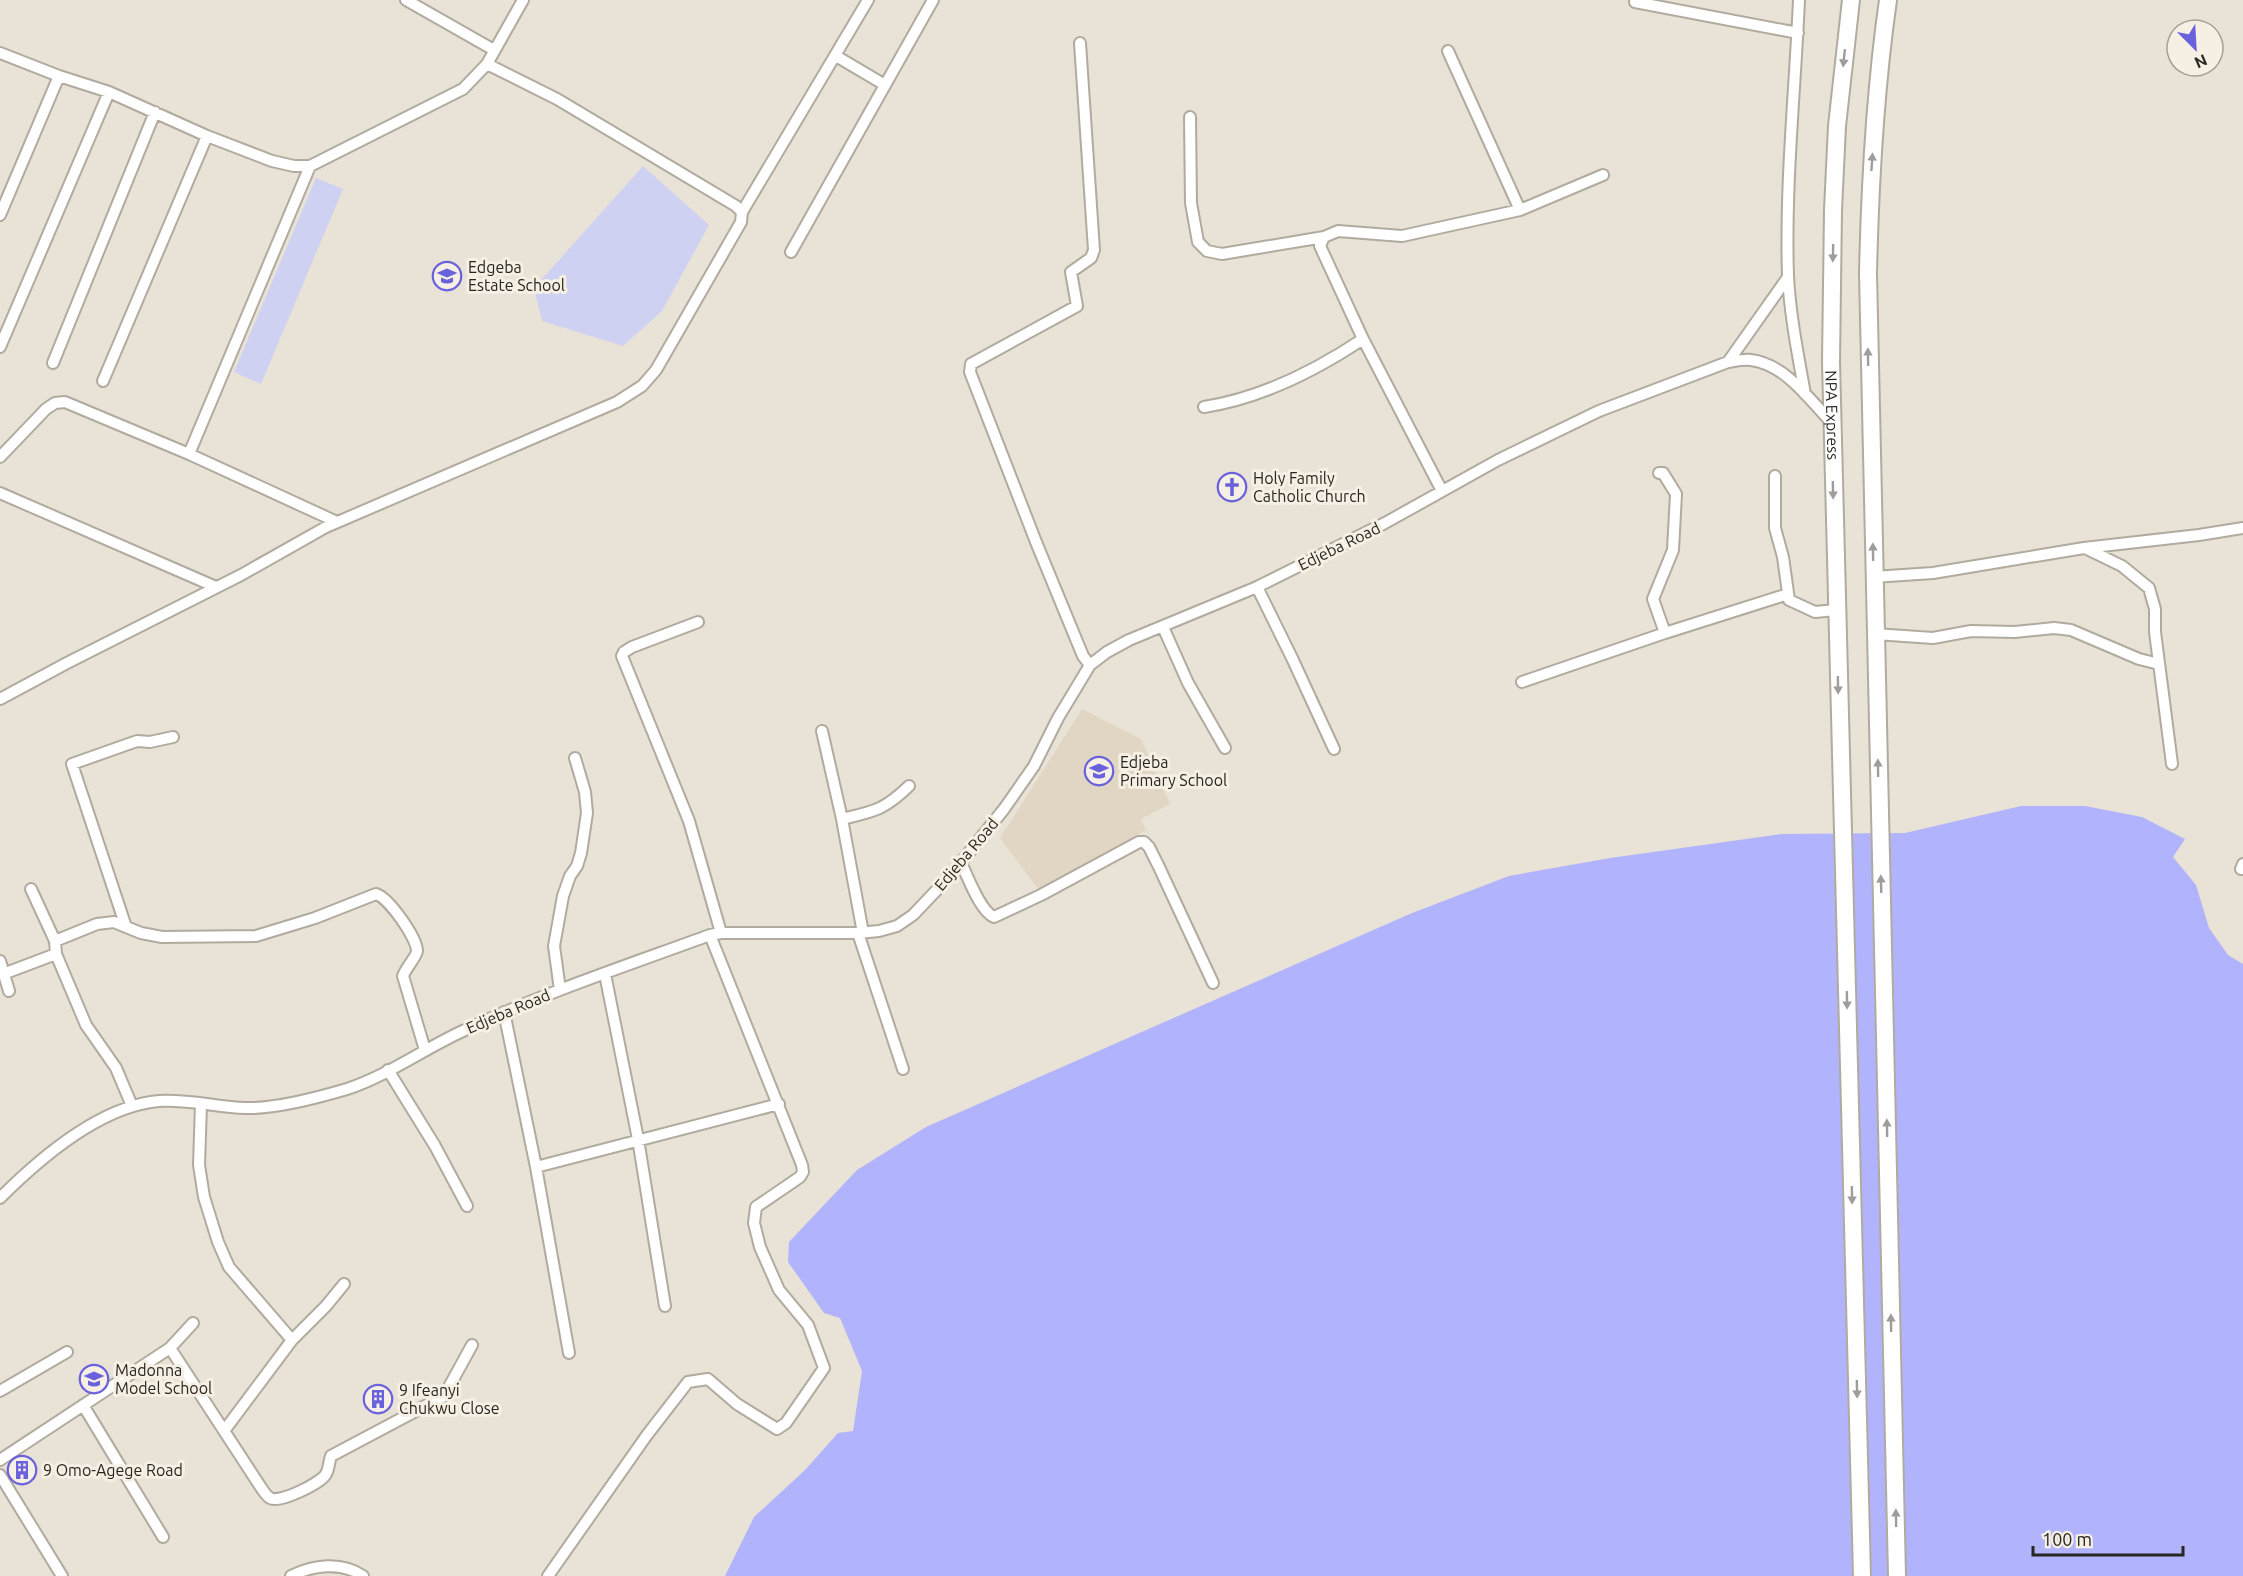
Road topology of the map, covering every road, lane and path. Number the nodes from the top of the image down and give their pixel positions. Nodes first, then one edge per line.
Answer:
1 (406, 0) edge
2 (523, 0) edge
3 (868, 0) edge
4 (933, 0) edge
5 (1799, 0) edge
6 (1851, 0) edge
7 (1888, 0) edge
8 (1635, 2) dead end
9 (1798, 33) junction
10 (1080, 43) dead end
11 (494, 50) junction
12 (1448, 51) dead end
13 (0, 53) edge
14 (836, 56) junction
15 (487, 64) junction
16 (59, 76) junction
17 (885, 85) junction
18 (109, 92) junction
19 (155, 112) junction
20 (1190, 117) dead end
21 (207, 136) junction
22 (310, 166) junction
23 (1603, 176) dead end
24 (1520, 210) junction
25 (742, 212) junction
26 (0, 215) edge
27 (1324, 237) junction
28 (791, 252) dead end
29 (1788, 277) junction
30 (1363, 339) junction
31 (0, 347) edge
32 (1728, 362) junction
33 (53, 363) dead end
34 (103, 381) dead end
35 (1805, 394) junction
36 (1204, 407) dead end
37 (1832, 423) junction
38 (189, 454) junction
39 (0, 457) edge
40 (1659, 473) dead end
41 (1775, 476) dead end
42 (1442, 491) junction
43 (0, 493) edge
44 (337, 522) junction
45 (2243, 528) edge
46 (2084, 548) junction
47 (1873, 577) junction
48 (216, 587) junction
49 (1257, 587) junction
50 (1788, 594) junction
51 (1836, 610) junction
52 (698, 622) dead end
53 (1163, 627) junction
54 (1665, 633) junction
55 (1875, 634) junction
56 (2159, 664) junction
57 (1090, 665) junction
58 (1522, 682) dead end
59 (0, 699) edge
60 (822, 731) dead end
61 (172, 737) dead end
62 (1225, 748) dead end
63 (1334, 749) dead end
64 (575, 758) dead end
65 (2172, 764) dead end
66 (909, 786) dead end
67 (842, 819) junction
68 (961, 863) junction
69 (2243, 864) edge
70 (2243, 869) edge
71 (31, 889) dead end
72 (126, 927) junction
73 (860, 933) junction
74 (715, 934) junction
75 (56, 941) junction
76 (56, 954) junction
77 (0, 961) edge
78 (3, 974) junction
79 (605, 974) junction
80 (1213, 983) dead end
81 (560, 990) junction
82 (9, 991) dead end
83 (504, 1012) junction
84 (425, 1050) junction
85 (388, 1070) junction
86 (903, 1070) dead end
87 (201, 1104) junction
88 (779, 1104) junction
89 (132, 1106) junction
90 (638, 1139) junction
91 (536, 1167) junction
92 (0, 1198) edge
93 (467, 1206) dead end
94 (344, 1284) dead end
95 (665, 1306) dead end
96 (194, 1323) dead end
97 (292, 1340) junction
98 (472, 1345) dead end
99 (170, 1348) junction
100 (67, 1352) dead end
101 (569, 1353) dead end
102 (0, 1391) edge
103 (83, 1405) junction
104 (224, 1431) junction
105 (0, 1460) edge
106 (0, 1475) edge
107 (163, 1537) dead end
108 (62, 1576) edge
109 (291, 1576) edge
110 (363, 1576) edge
111 (548, 1576) edge
112 (1862, 1576) edge
113 (1897, 1576) edge

1 - 11 street
2 - 11 street
3 - 14 street
4 - 17 street
5 - 9 street
6 -> 37 main road, NPA Express
47 -> 7 main road
8 - 9 street
9 - 29 street
10 - 57 street
11 - 15 street
12 - 24 street
13 - 16 street
14 - 17 street
14 - 25 street
15 - 22 street
15 - 25 street
16 - 18 street
16 - 26 street
17 - 28 street
18 - 19 street
18 - 31 street
19 - 21 street
19 - 33 street
20 - 27 street
21 - 22 street
21 - 34 street
22 - 38 street
23 - 24 street
24 - 27 street
25 - 44 street
27 - 30 street
29 - 32 street
29 - 35 street
30 - 36 street
30 - 42 street
32 - 35 street, Edjeba Road
32 - 42 street, Edjeba Road
35 - 37 street, Edjeba Road
37 -> 51 main road, NPA Express
38 - 39 street
38 - 44 street
40 - 54 street
41 - 50 street
42 - 49 street, Edjeba Road
43 - 48 street
44 - 48 street
45 - 46 street
46 - 47 street
46 - 56 street
47 - 55 main road
48 - 59 street
49 - 53 street, Edjeba Road
49 - 63 street
50 - 51 street
50 - 54 street
51 -> 112 main road, NPA Express
52 - 74 street
53 - 57 street, Edjeba Road
53 - 62 street
54 - 58 street
55 - 56 street
113 -> 55 main road
56 - 65 street
57 - 68 street, Edjeba Road
60 - 67 street
61 - 72 street
64 - 81 street
66 - 67 street
67 - 73 street
68 - 73 street, Edjeba Road
68 - 80 street
69 - 70 street
71 - 75 street
72 - 75 street
72 - 84 street
73 - 74 street, Edjeba Road
73 - 86 street
74 - 79 street, Edjeba Road
74 - 88 street
75 - 76 street
76 - 78 street
76 - 89 street
77 - 78 street
78 - 82 street
79 - 81 street, Edjeba Road
79 - 90 street
81 - 83 street, Edjeba Road
83 - 84 street, Edjeba Road
83 - 91 street
84 - 85 street, Edjeba Road
85 - 87 street, Edjeba Road
85 - 93 street
87 - 89 street, Edjeba Road
87 - 97 street
88 - 90 street
88 - 111 street
89 - 92 street, Edjeba Road
90 - 91 street
90 - 95 street
91 - 101 street
94 - 97 street
96 - 99 street
97 - 104 street
98 - 104 street
99 - 103 street
99 - 104 street
100 - 102 street
103 - 105 street
103 - 107 street
106 - 108 street
109 - 110 street

